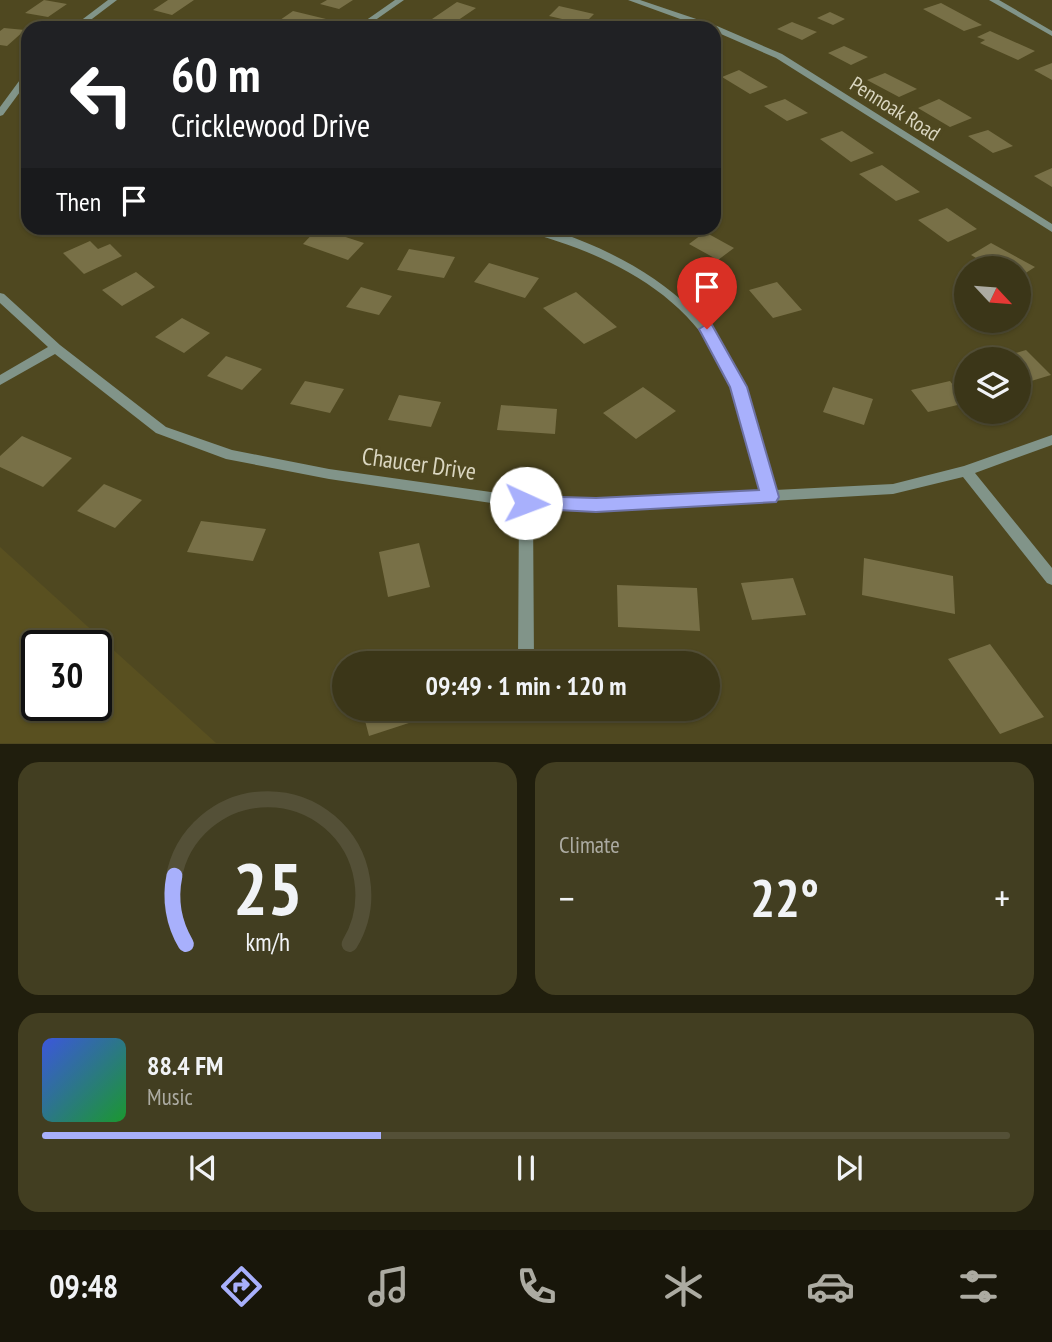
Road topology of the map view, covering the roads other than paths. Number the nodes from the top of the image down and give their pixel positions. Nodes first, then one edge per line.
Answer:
1 (113, 0) edge
2 (400, 0) edge
3 (632, 0) edge
4 (993, 0) edge
5 (84, 21) edge
6 (369, 21) edge
7 (694, 21) edge
8 (721, 31) edge
9 (1052, 33) edge
10 (21, 84) edge
11 (0, 113) edge
12 (1052, 229) edge
13 (550, 235) edge
14 (0, 297) edge
15 (56, 348) junction
16 (0, 381) edge
17 (1052, 440) edge
18 (966, 471) junction
19 (770, 497) junction
20 (526, 503) junction
21 (1052, 579) edge
22 (526, 651) edge

1 - 5 street
2 - 6 street
3 - 7 street, Pennoak Road
4 - 9 street
8 - 12 street, Pennoak Road
10 - 11 street
13 - 19 street
14 - 15 street, Chaucer Drive
15 - 16 street
15 - 20 street, Chaucer Drive
17 - 18 street, Chaucer Drive
18 - 19 street, Chaucer Drive
18 - 21 street
19 - 20 street, Chaucer Drive
20 - 22 street

